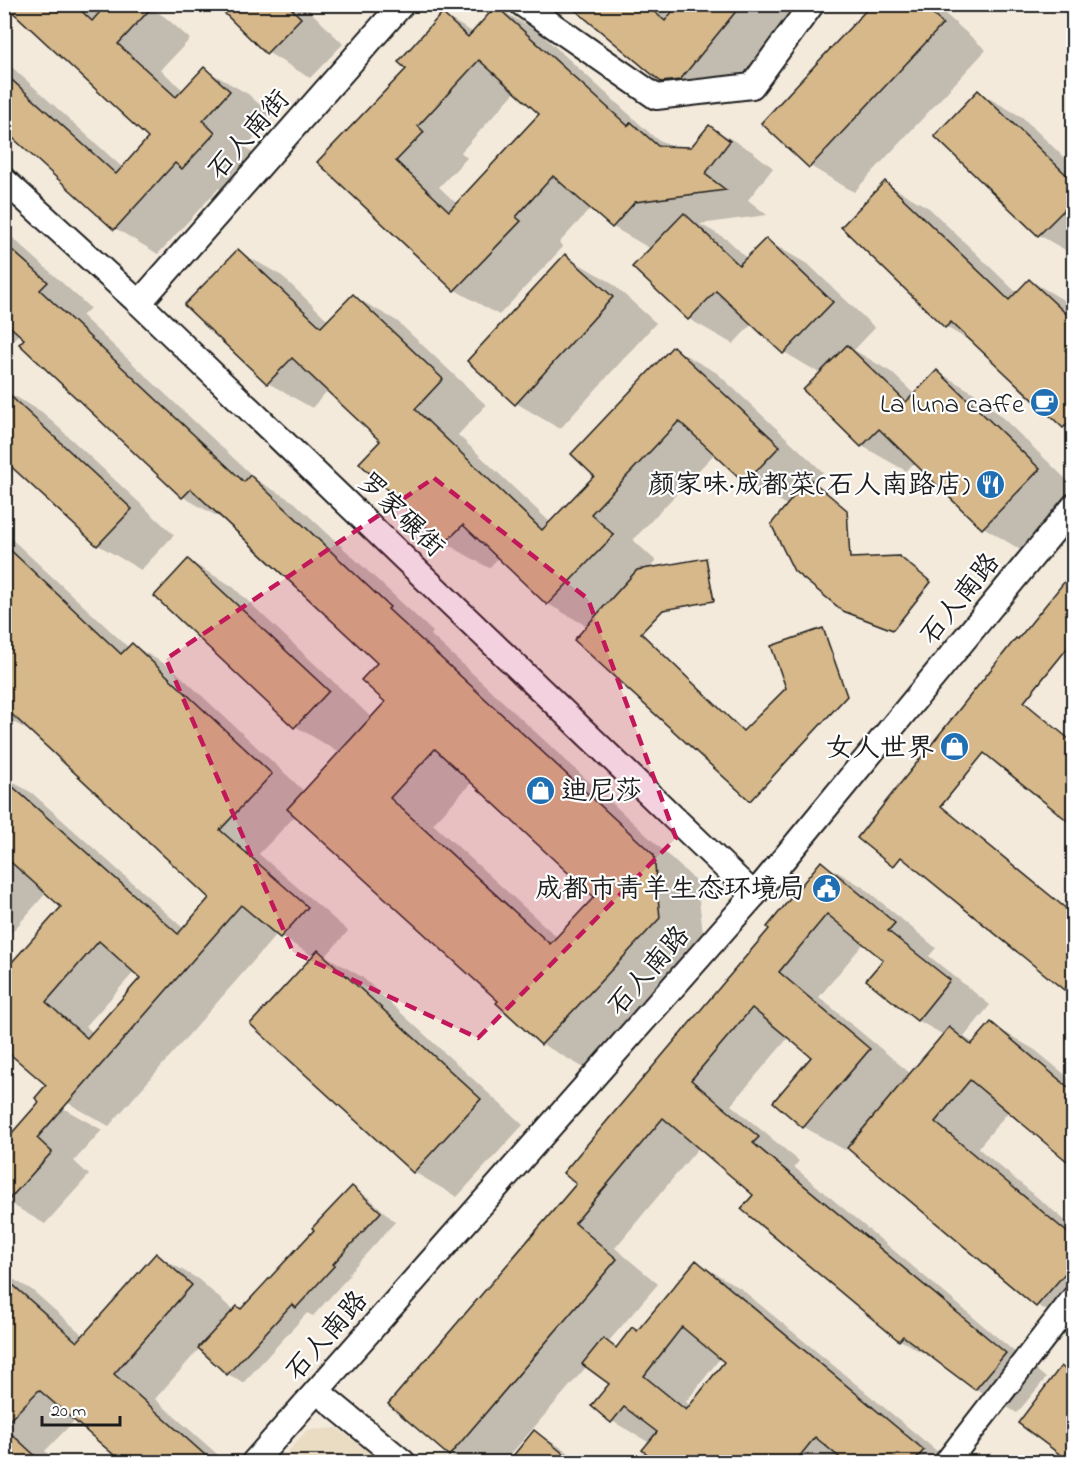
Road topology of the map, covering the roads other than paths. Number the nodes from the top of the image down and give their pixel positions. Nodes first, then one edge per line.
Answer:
1 (402, 4) edge
2 (522, 4) edge
3 (812, 4) edge
4 (4, 180) edge
5 (139, 303) junction
6 (1074, 506) edge
7 (754, 895) junction
8 (1074, 1298) edge
9 (317, 1391) junction
10 (254, 1462) edge
11 (403, 1462) edge
12 (947, 1462) edge

1 - 5 street, 石人南街
2 - 3 street
4 - 5 street, 罗家碾街
5 - 7 street, 罗家碾街
6 - 7 street, 石人南路
7 - 9 street, 石人南路
8 - 12 street
9 - 10 street, 石人南路
9 - 11 street

